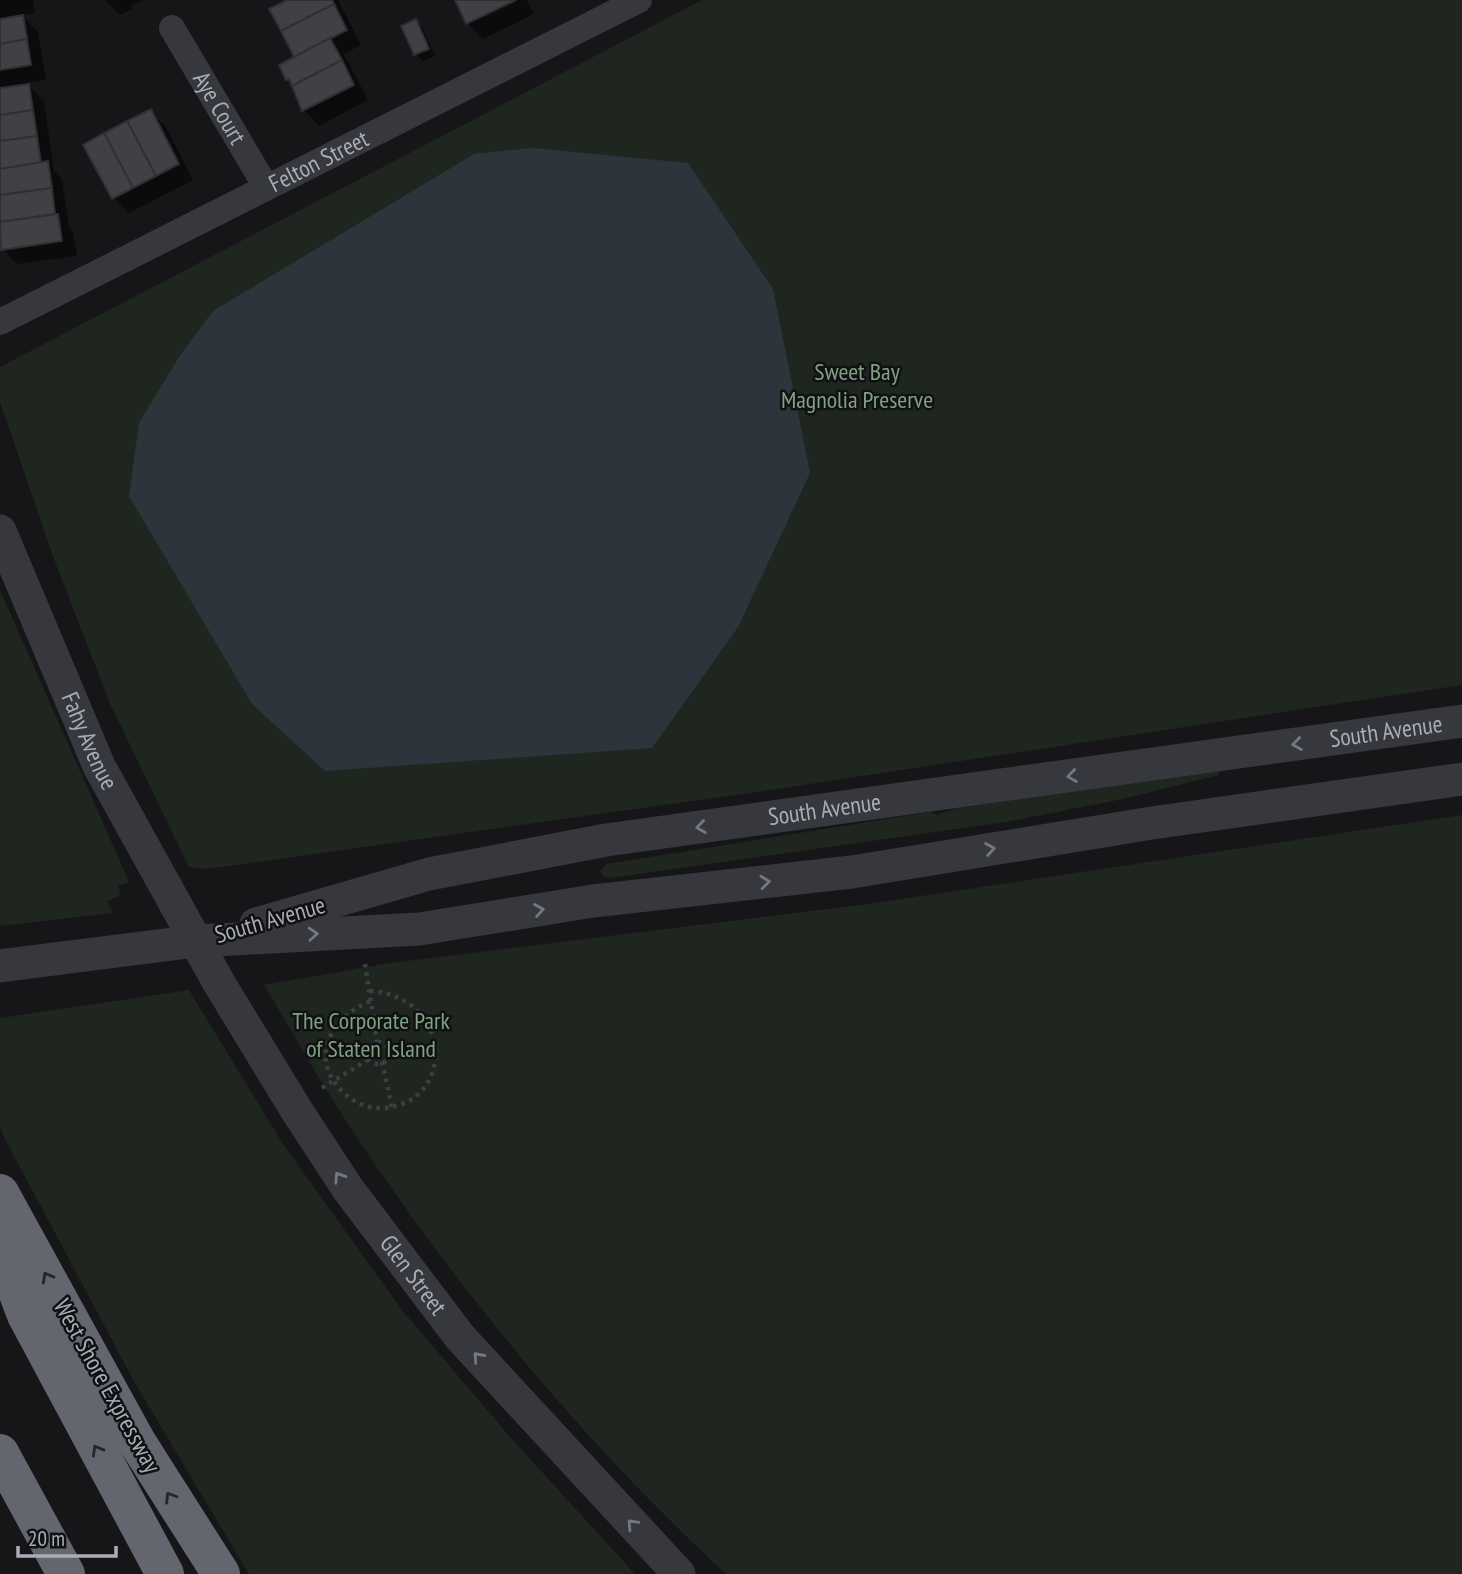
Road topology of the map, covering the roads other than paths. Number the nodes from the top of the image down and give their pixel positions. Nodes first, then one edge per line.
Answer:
1 (639, 0) edge
2 (603, 8) edge
3 (172, 27) dead end
4 (266, 187) junction
5 (0, 323) edge
6 (0, 531) edge
7 (1462, 721) edge
8 (1462, 779) edge
9 (196, 941) junction
10 (0, 966) edge
11 (0, 1193) edge
12 (0, 1246) edge
13 (0, 1453) edge
14 (65, 1574) edge
15 (165, 1574) edge
16 (221, 1574) edge
17 (679, 1574) edge

1 - 2 street, Felton Street
2 - 4 street, Felton Street
3 - 4 street, Aye Court
4 - 5 street, Felton Street
6 - 9 street, Fahy Avenue
7 -> 9 street, South Avenue
9 -> 8 street, South Avenue
9 - 10 street, South Avenue
17 -> 9 street, Glen Street
16 -> 11 highway, West Shore Expressway
15 -> 12 highway
13 - 14 highway

